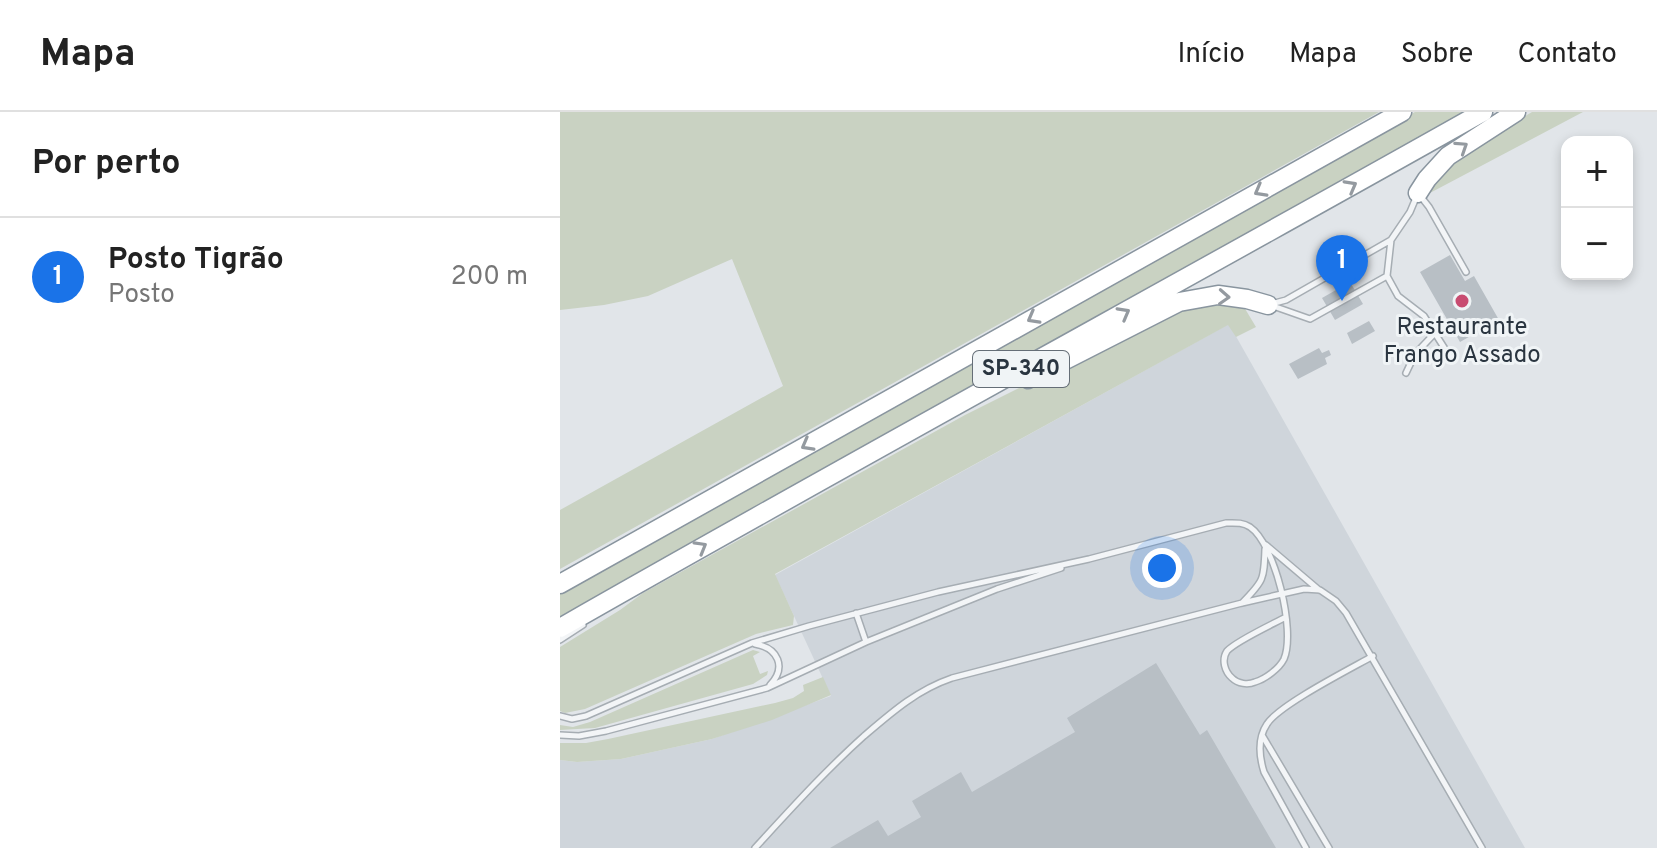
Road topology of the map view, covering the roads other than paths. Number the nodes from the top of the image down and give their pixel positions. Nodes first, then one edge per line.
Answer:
1 (1402, 112) edge
2 (1483, 112) edge
3 (1516, 112) edge
4 (1418, 193) junction
5 (1391, 240) junction
6 (1466, 272) dead end
7 (1387, 276) junction
8 (1268, 305) junction
9 (1435, 333) junction
10 (1452, 360) dead end
11 (1406, 373) dead end
12 (775, 505) junction
13 (1265, 544) junction
14 (1089, 559) junction
15 (667, 567) junction
16 (560, 584) edge
17 (1320, 590) junction
18 (1283, 593) junction
19 (621, 601) dead end
20 (1242, 603) junction
21 (856, 613) junction
22 (1286, 617) junction
23 (587, 623) dead end
24 (560, 628) edge
25 (560, 640) edge
26 (866, 642) junction
27 (752, 643) junction
28 (1373, 656) junction
29 (767, 688) junction
30 (560, 716) edge
31 (1262, 733) junction
32 (560, 735) edge
33 (755, 848) edge
34 (1306, 848) edge
35 (1329, 848) edge
36 (1482, 848) edge

1 -> 16 highway, SP-340
12 -> 2 highway, SP-340
4 -> 3 highway
4 - 5 lane
4 - 6 lane
5 - 7 lane
5 - 8 lane
7 - 8 lane
7 - 9 lane
12 -> 8 highway
9 - 10 lane
9 - 11 lane
15 -> 12 highway, SP-340
13 - 14 lane
13 - 17 lane
13 - 18 lane
13 - 20 lane
14 - 21 lane
14 - 26 lane
15 - 19 lane
15 - 24 highway, SP-340
17 - 18 lane
17 - 28 lane
18 - 20 lane
18 - 22 lane
20 - 33 lane
21 - 26 lane
21 - 27 lane
22 - 22 lane
23 - 25 lane
26 - 29 lane
27 - 29 lane
27 - 30 lane
28 - 31 lane
28 - 36 lane
29 - 32 lane
31 - 34 lane
31 - 35 lane

